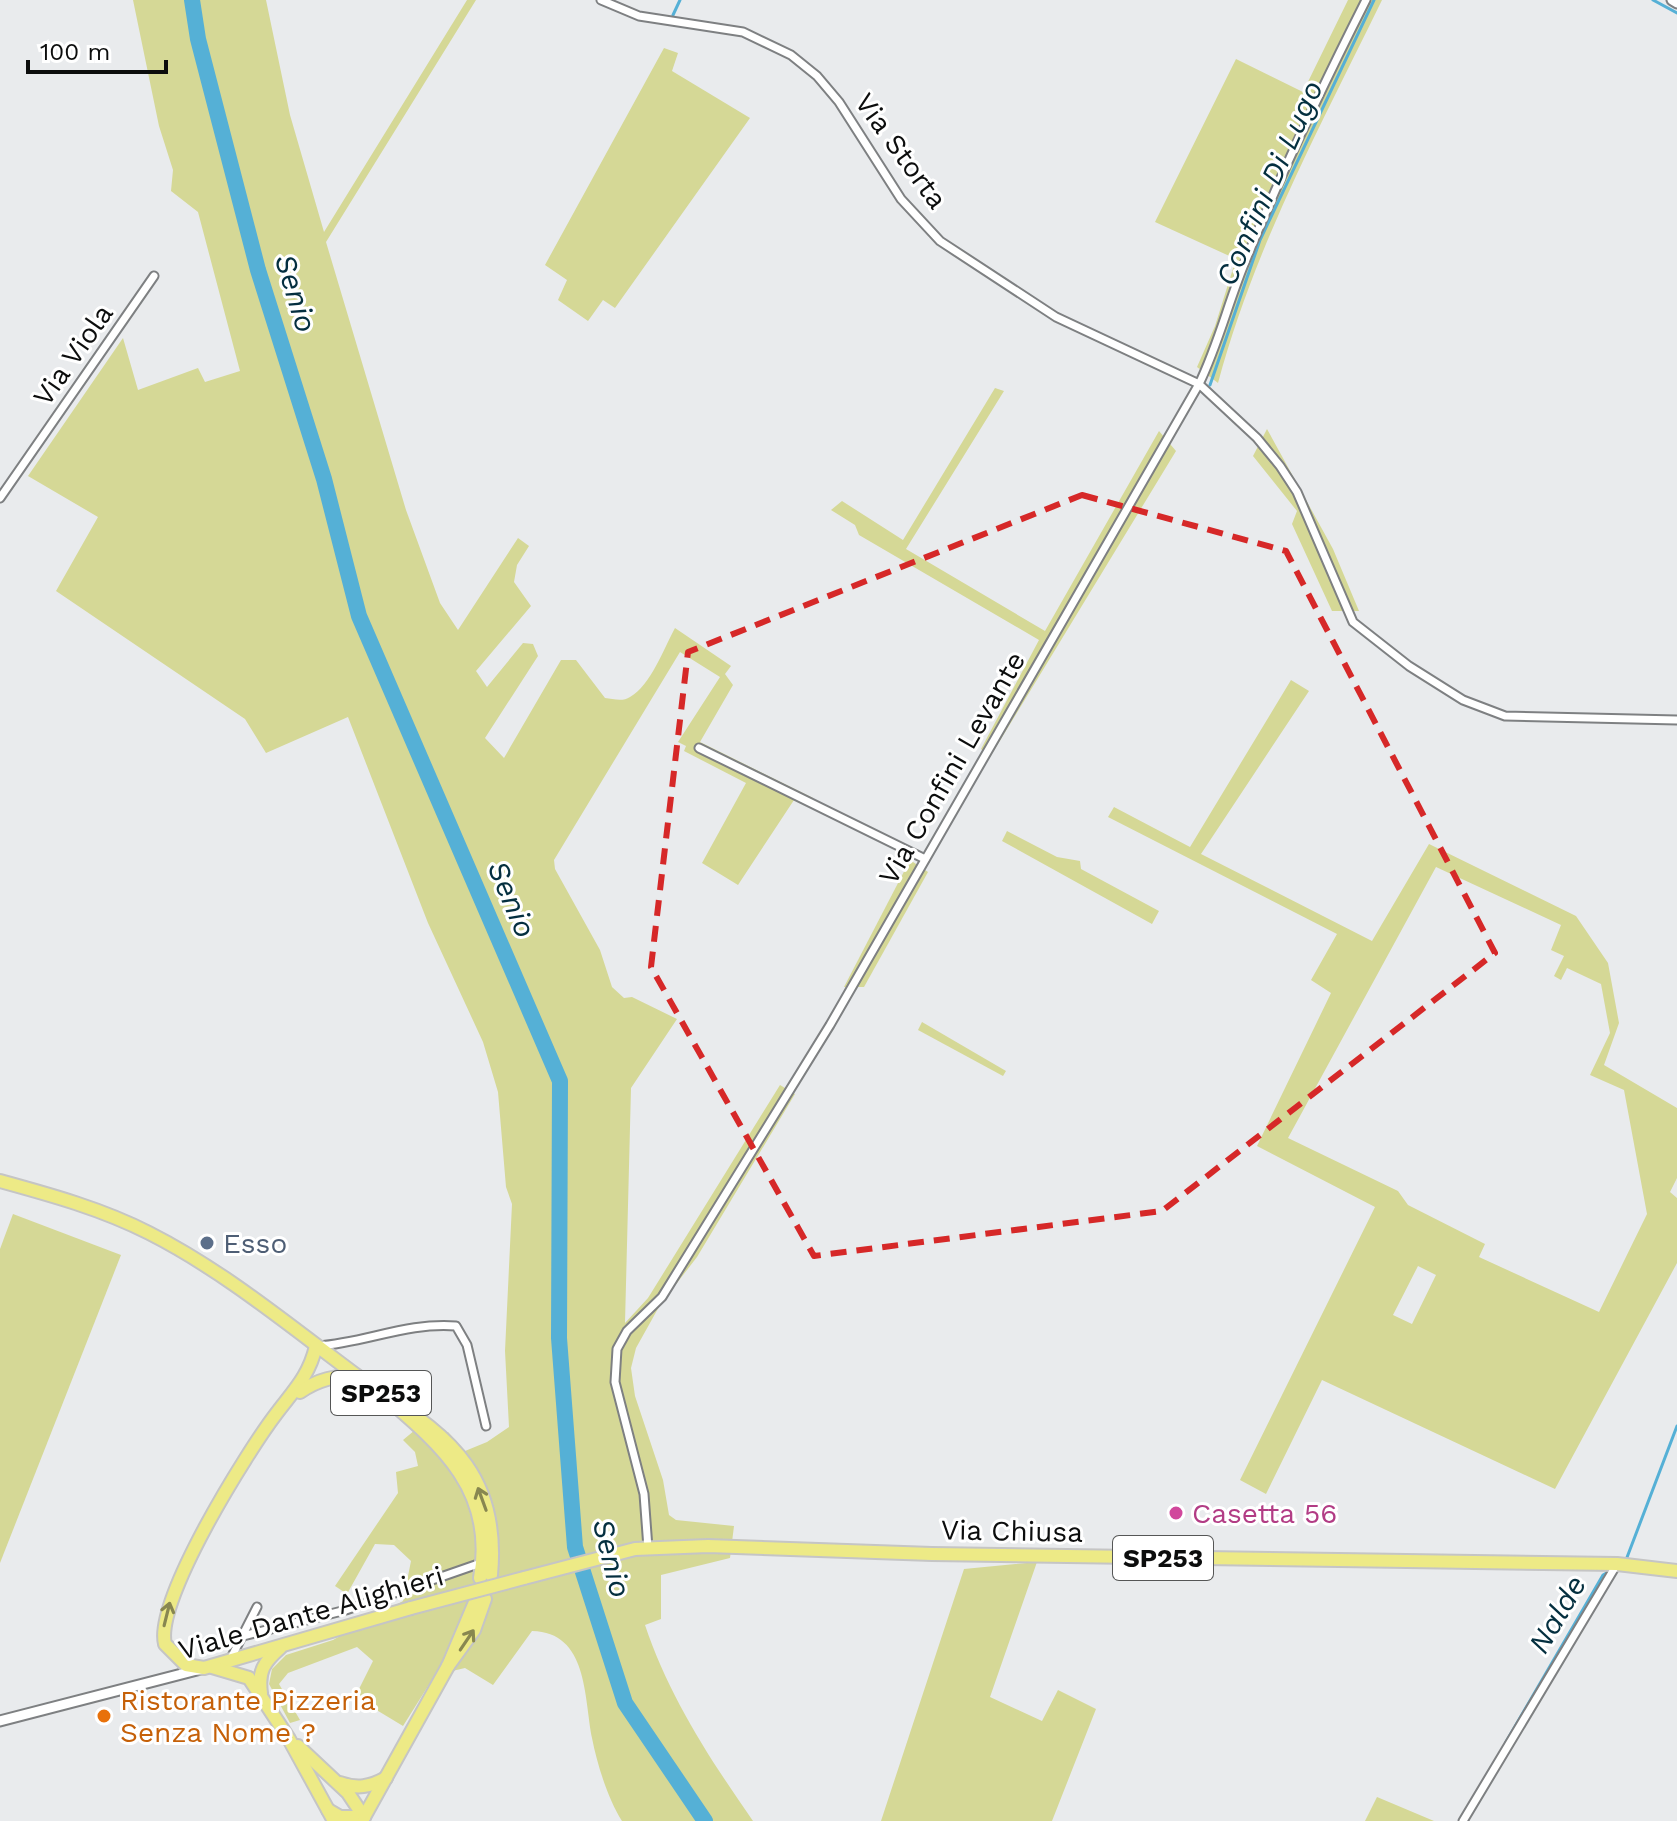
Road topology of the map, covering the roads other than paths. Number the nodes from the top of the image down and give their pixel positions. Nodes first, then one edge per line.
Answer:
1 (601, 0) edge
2 (1366, 0) edge
3 (154, 276) dead end
4 (1199, 384) junction
5 (0, 498) edge
6 (1677, 720) edge
7 (699, 748) dead end
8 (925, 859) junction
9 (0, 1181) edge
10 (316, 1346) junction
11 (358, 1377) junction
12 (379, 1392) junction
13 (290, 1398) junction
14 (486, 1426) dead end
15 (642, 1549) junction
16 (482, 1562) junction
17 (1617, 1564) junction
18 (1677, 1571) edge
19 (480, 1600) dead end
20 (257, 1607) dead end
21 (243, 1636) junction
22 (282, 1646) junction
23 (230, 1660) junction
24 (207, 1667) junction
25 (262, 1696) junction
26 (0, 1721) edge
27 (289, 1739) junction
28 (389, 1776) junction
29 (339, 1782) junction
30 (331, 1816) edge
31 (364, 1817) junction
32 (1463, 1821) edge

1 - 4 street, Via Storta
2 - 4 street, Via Confini Levante
3 - 5 street, Via Viola
4 - 6 street, Via Storta
4 - 8 street, Via Confini Levante
7 - 8 street
8 - 15 street, Via Confini Levante
9 - 10 main road
10 - 11 main road, SP253
10 - 13 main road, SP253
10 - 14 street
11 - 12 main road, SP253
11 - 13 main road, SP253
12 - 16 main road, SP253
16 -> 12 main road, SP253
24 -> 13 main road, SP253
15 - 17 main road, Via Chiusa / SP253
15 - 22 main road, Viale Dante Alighieri / SP253, bridge
16 - 21 street
17 - 18 main road, Via Chiusa / SP253
17 - 32 street
19 - 28 main road
20 - 21 street
21 - 23 street
22 - 23 main road, Viale Dante Alighieri / SP253
22 - 25 main road
23 - 24 main road, Viale Dante Alighieri / SP253
24 - 25 main road, SP253
24 - 26 street, Viale Dante Alighieri
25 - 27 main road, SP253
27 - 29 main road, SP253
27 - 30 main road, SP253
28 - 29 main road
28 - 31 main road
29 - 31 main road, SP253
30 - 31 main road, SP253

